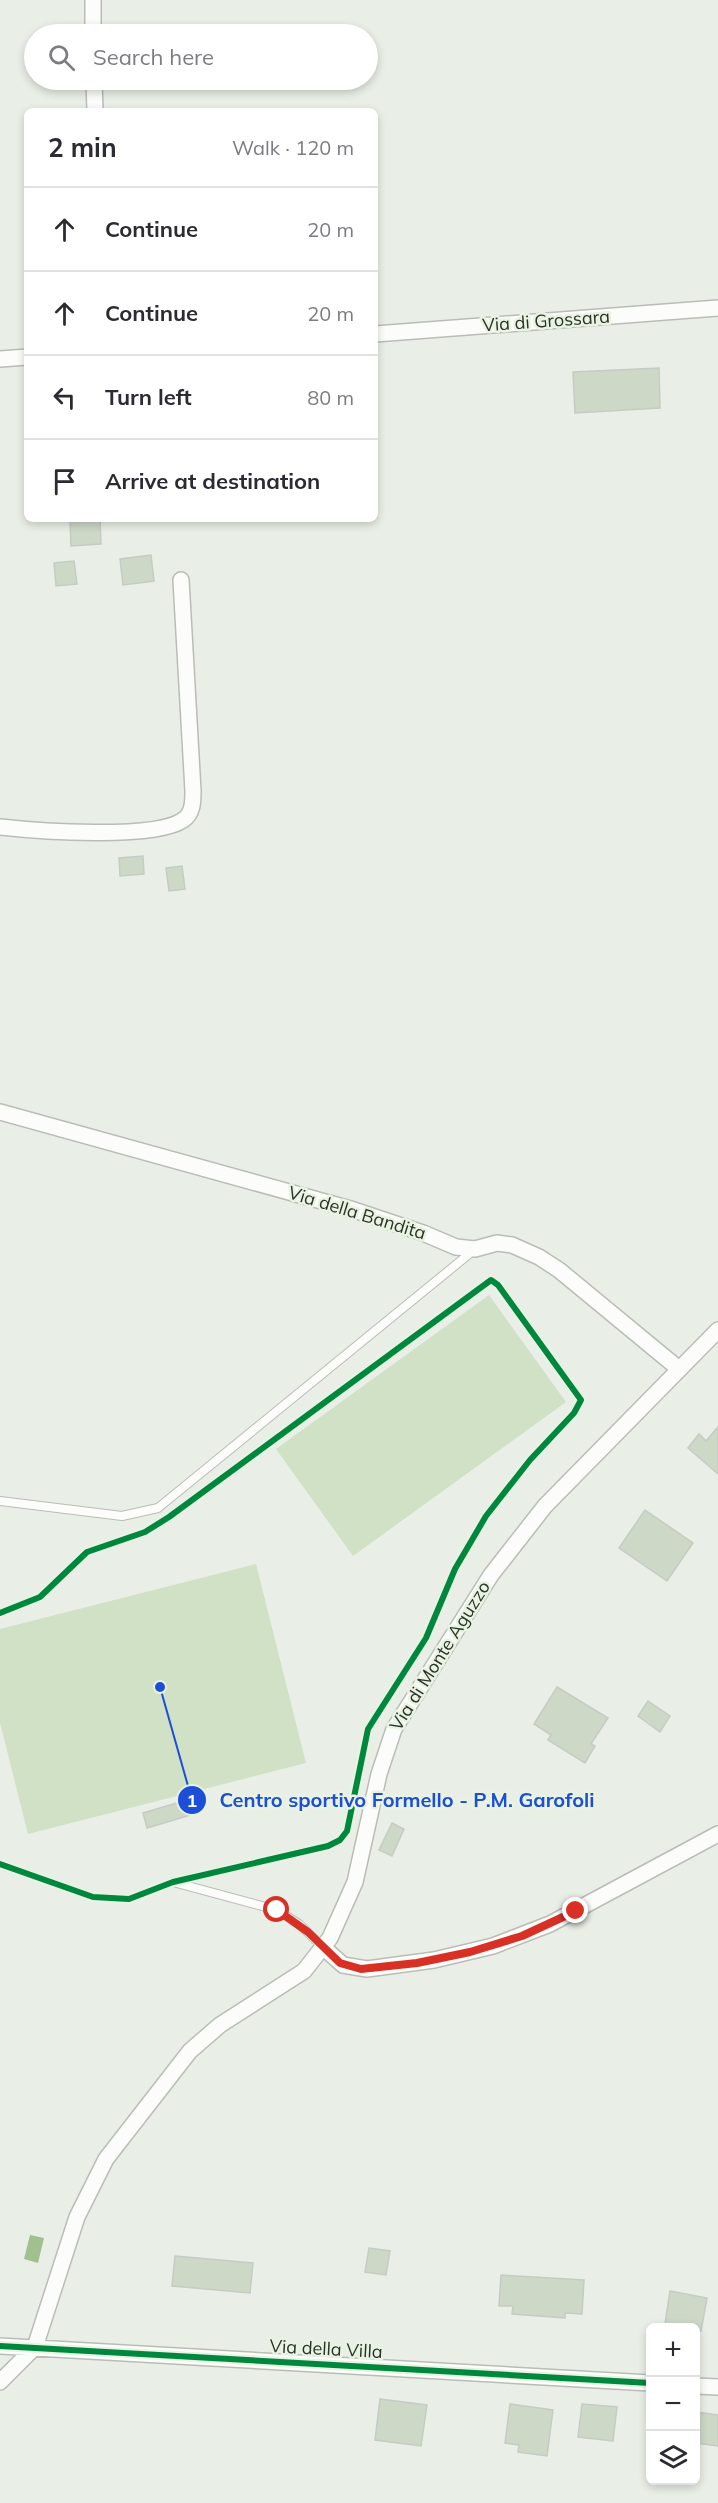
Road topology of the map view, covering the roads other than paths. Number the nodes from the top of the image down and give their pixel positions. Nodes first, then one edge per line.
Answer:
1 (93, 0) edge
2 (93, 24) edge
3 (94, 90) edge
4 (95, 108) edge
5 (718, 308) edge
6 (378, 334) edge
7 (24, 357) edge
8 (0, 359) edge
9 (181, 580) dead end
10 (0, 827) edge
11 (0, 1112) edge
12 (475, 1249) junction
13 (717, 1333) edge
14 (679, 1370) junction
15 (0, 1501) edge
16 (718, 1834) edge
17 (173, 1882) dead end
18 (324, 1948) junction
19 (0, 2346) edge
20 (35, 2347) junction
21 (0, 2382) edge
22 (646, 2383) edge
23 (700, 2386) edge
24 (718, 2387) edge

1 - 2 street
3 - 4 street
5 - 6 street, Via di Grossara
7 - 8 street
9 - 10 street
11 - 12 street, Via della Bandita
12 - 14 street, Via della Bandita
12 - 15 lane
13 - 14 street, Via di Monte Aguzzo
14 - 18 street, Via di Monte Aguzzo
16 - 18 street
17 - 18 lane
18 - 20 street, Via di Monte Aguzzo
19 - 20 street, Via della Villa
20 - 21 street
20 - 22 street, Via della Villa
23 - 24 street

